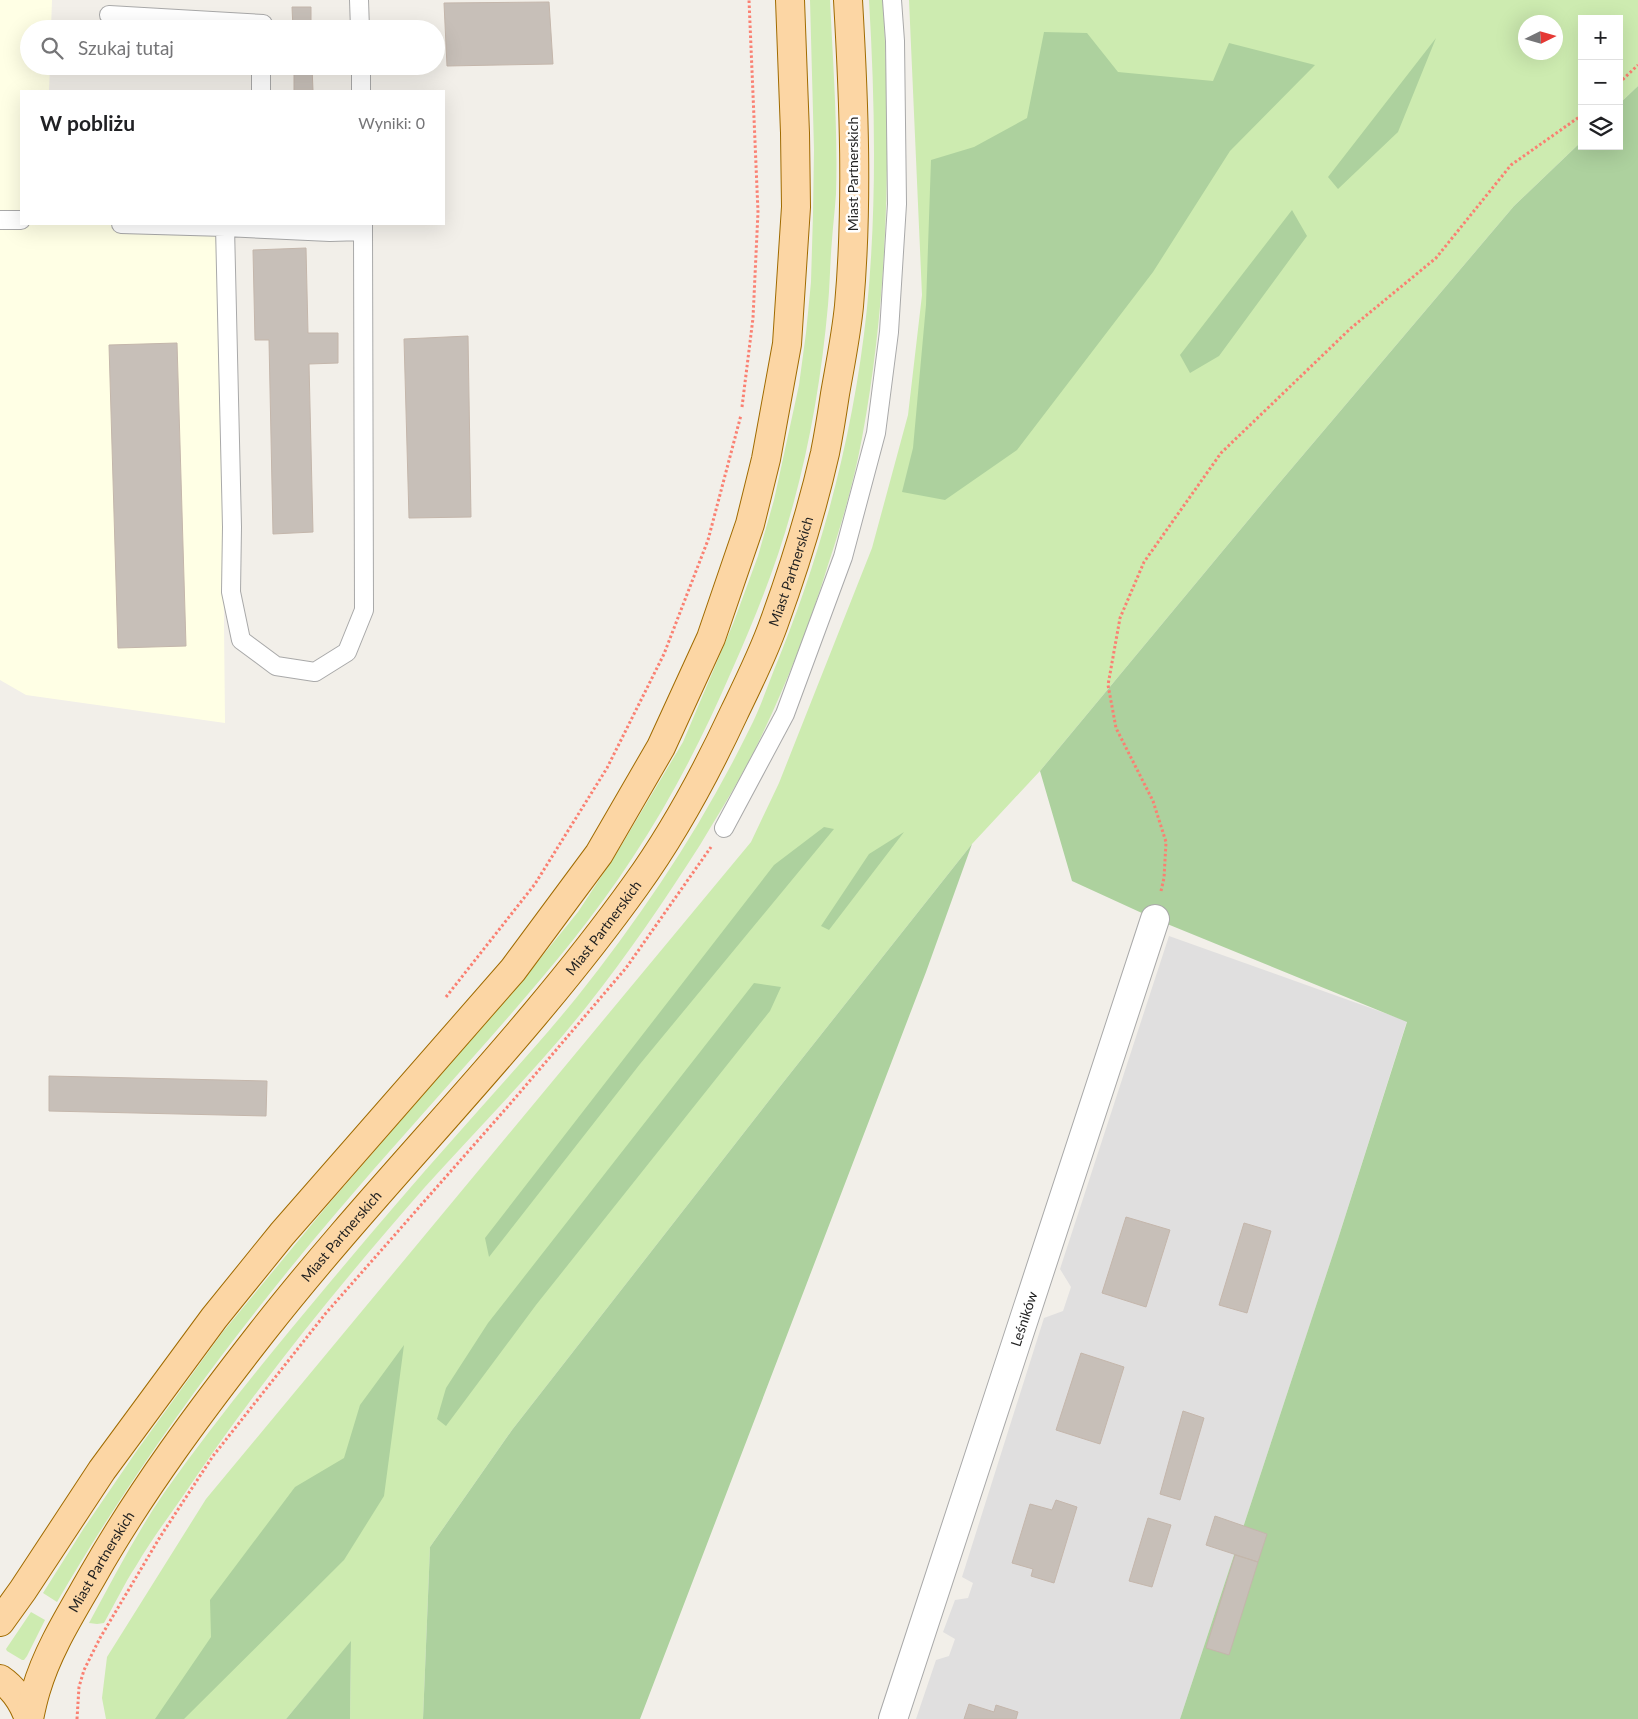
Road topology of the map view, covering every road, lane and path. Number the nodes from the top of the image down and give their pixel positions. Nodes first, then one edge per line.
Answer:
1 (359, 0) edge
2 (749, 0) edge
3 (790, 0) edge
4 (848, 0) edge
5 (892, 0) edge
6 (109, 16) dead end
7 (186, 20) edge
8 (360, 20) edge
9 (1638, 65) edge
10 (262, 75) edge
11 (361, 75) edge
12 (1623, 79) edge
13 (261, 90) edge
14 (361, 90) edge
15 (1578, 118) edge
16 (0, 220) edge
17 (20, 220) edge
18 (156, 225) edge
19 (257, 226) edge
20 (225, 227) junction
21 (363, 228) edge
22 (724, 828) joint
23 (1154, 920) joint
24 (443, 1000) dead end
25 (0, 1622) edge
26 (0, 1679) edge
27 (29, 1719) edge
28 (77, 1719) edge
29 (894, 1719) edge

1 - 8 lane
2 - 24 path
3 - 25 main road
4 - 27 main road, Miast Partnerskich
5 - 22 lane
6 - 7 lane
9 - 12 path
10 - 13 lane
11 - 14 lane
15 - 23 path
16 - 17 lane
18 - 20 lane
19 - 20 lane
19 - 21 lane
20 - 21 lane
22 - 28 path
23 - 29 street, Leśników
26 - 27 main road

